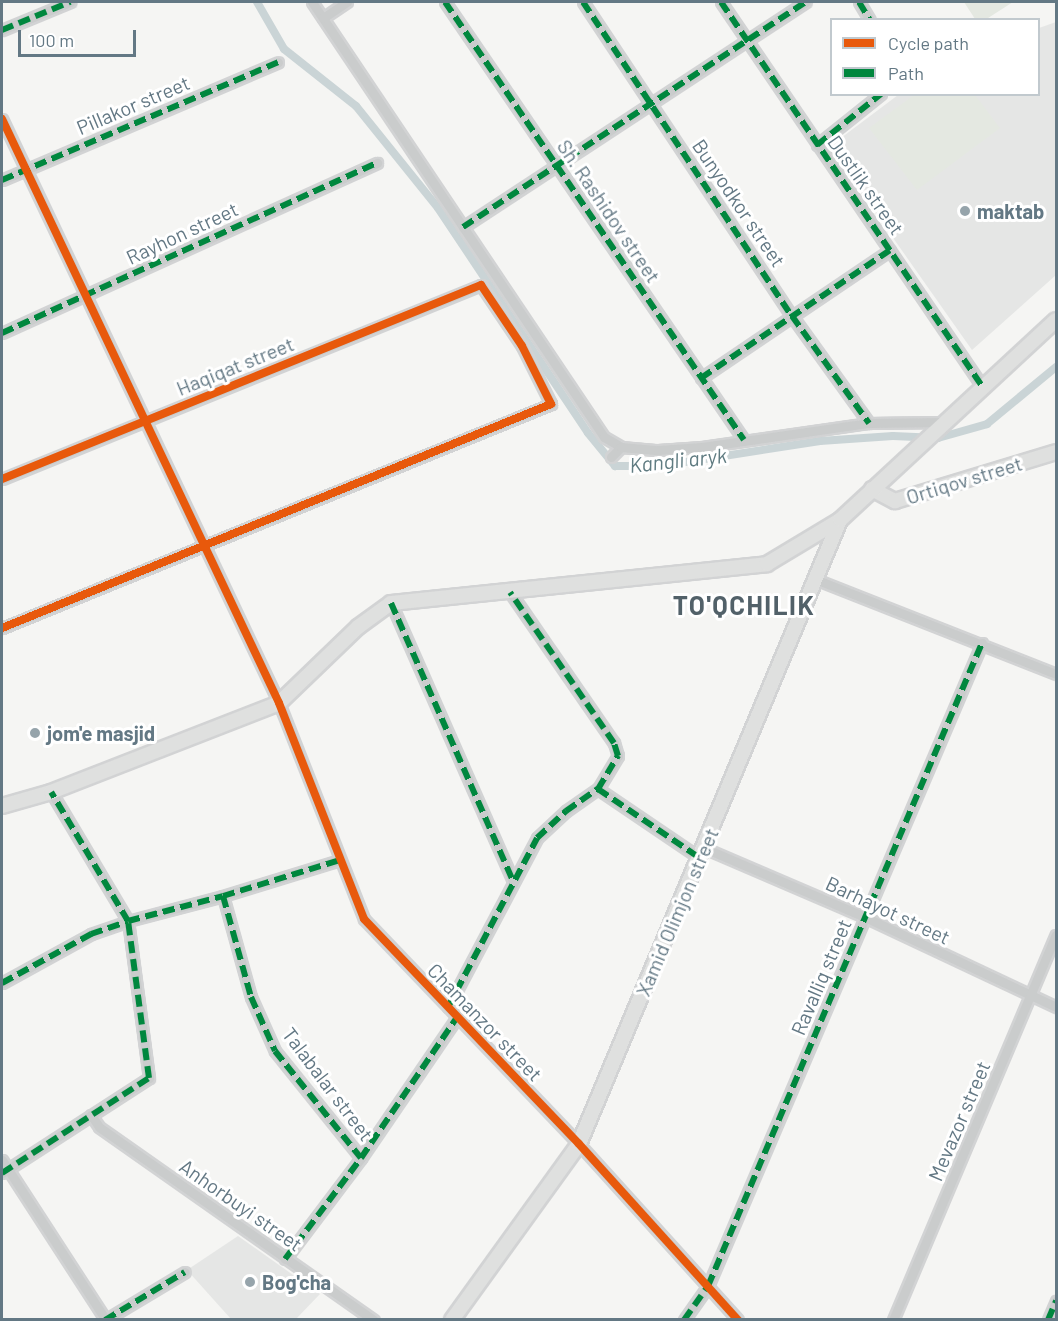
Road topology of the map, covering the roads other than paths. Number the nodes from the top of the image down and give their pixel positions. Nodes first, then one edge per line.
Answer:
1 (70, 2) edge
2 (312, 2) edge
3 (347, 2) edge
4 (445, 2) edge
5 (583, 2) edge
6 (721, 2) edge
7 (806, 2) edge
8 (859, 2) edge
9 (323, 18) junction
10 (869, 18) edge
11 (2, 30) edge
12 (747, 39) junction
13 (278, 63) dead end
14 (878, 96) edge
15 (652, 104) junction
16 (2, 119) edge
17 (816, 145) junction
18 (377, 163) dead end
19 (557, 167) junction
20 (26, 170) junction
21 (2, 180) edge
22 (463, 227) junction
23 (890, 250) junction
24 (87, 296) junction
25 (792, 316) junction
26 (1056, 320) edge
27 (2, 333) edge
28 (701, 378) junction
29 (983, 388) junction
30 (146, 420) junction
31 (945, 422) junction
32 (869, 423) junction
33 (744, 440) junction
34 (621, 447) junction
35 (1056, 452) edge
36 (611, 457) dead end
37 (2, 479) edge
38 (872, 489) junction
39 (840, 520) junction
40 (204, 544) junction
41 (815, 579) junction
42 (510, 592) junction
43 (391, 603) junction
44 (2, 628) edge
45 (982, 643) junction
46 (1056, 674) edge
47 (279, 703) junction
48 (598, 789) junction
49 (51, 792) junction
50 (2, 806) edge
51 (702, 853) junction
52 (340, 860) junction
53 (513, 881) junction
54 (223, 896) junction
55 (867, 918) junction
56 (128, 921) junction
57 (1056, 935) edge
58 (2, 983) edge
59 (1032, 997) junction
60 (448, 1007) junction
61 (1056, 1007) edge
62 (458, 1016) junction
63 (91, 1115) junction
64 (579, 1144) junction
65 (361, 1158) junction
66 (2, 1160) edge
67 (5, 1172) edge
68 (285, 1259) junction
69 (185, 1272) dead end
70 (708, 1286) junction
71 (1056, 1301) edge
72 (106, 1320) edge
73 (374, 1320) edge
74 (452, 1320) edge
75 (684, 1320) edge
76 (738, 1320) edge
77 (893, 1320) edge
78 (1048, 1320) edge

1 - 11 street
2 - 9 street
3 - 9 street
4 - 19 street, Sh. Rashidov street
5 - 15 street, Bunyodkor street
6 - 12 street, Dustlik street
7 - 12 street
8 - 10 street
9 - 22 street
12 - 15 street
12 - 17 street, Dustlik street
13 - 20 street, Pillakor street
14 - 17 street
15 - 19 street
15 - 25 street, Bunyodkor street
16 - 20 street, Chamanzor street
17 - 23 street, Dustlik street
18 - 24 street, Rayhon street
19 - 22 street
19 - 28 street, Sh. Rashidov street
20 - 21 street, Pillakor street
20 - 24 street, Chamanzor street
22 - 34 street
23 - 25 street
23 - 29 street, Dustlik street
24 - 27 street, Rayhon street
24 - 30 street, Chamanzor street
25 - 28 street
25 - 32 street, Bunyodkor street
26 - 29 main road
28 - 33 street, Sh. Rashidov street
29 - 31 main road
30 - 37 street, Haqiqat street
30 - 40 street, Chamanzor street
30 - 40 street, Haqiqat street
31 - 32 street
31 - 38 main road, Xamid Olimjon street
32 - 33 street
33 - 34 street
34 - 36 street
35 - 38 main road, Ortiqov street
38 - 39 main road, Xamid Olimjon street
39 - 41 main road, Xamid Olimjon street
39 - 42 main road
40 - 44 street
40 - 47 street, Chamanzor street
41 - 45 street
41 - 51 main road, Xamid Olimjon street
42 - 43 main road
42 - 48 street
43 - 47 main road
43 - 53 street
45 - 46 street
45 - 55 street, Ravalliq street
47 - 49 main road
47 - 52 street, Chamanzor street
48 - 51 street, Barhayot street
48 - 53 street
49 - 50 main road
49 - 56 street
51 - 55 street, Barhayot street
51 - 64 main road, Xamid Olimjon street
52 - 54 street
52 - 60 street, Chamanzor street
53 - 60 street
54 - 56 street
54 - 65 street, Talabalar street
55 - 59 street, Barhayot street
55 - 70 street, Ravalliq street
56 - 58 street
56 - 63 street
57 - 59 street, Mevazor street
59 - 61 street, Barhayot street
59 - 77 street, Mevazor street
60 - 62 street, Chamanzor street
62 - 64 street, Chamanzor street
62 - 65 street
63 - 67 street
63 - 68 street, Anhorbuyi street
64 - 70 street, Chamanzor street
64 - 74 main road, Xamid Olimjon street
65 - 68 street
66 - 67 street
67 - 72 street
68 - 73 street, Anhorbuyi street
69 - 72 street
70 - 75 street, Ravalliq street
70 - 76 street, Chamanzor street
71 - 78 street

